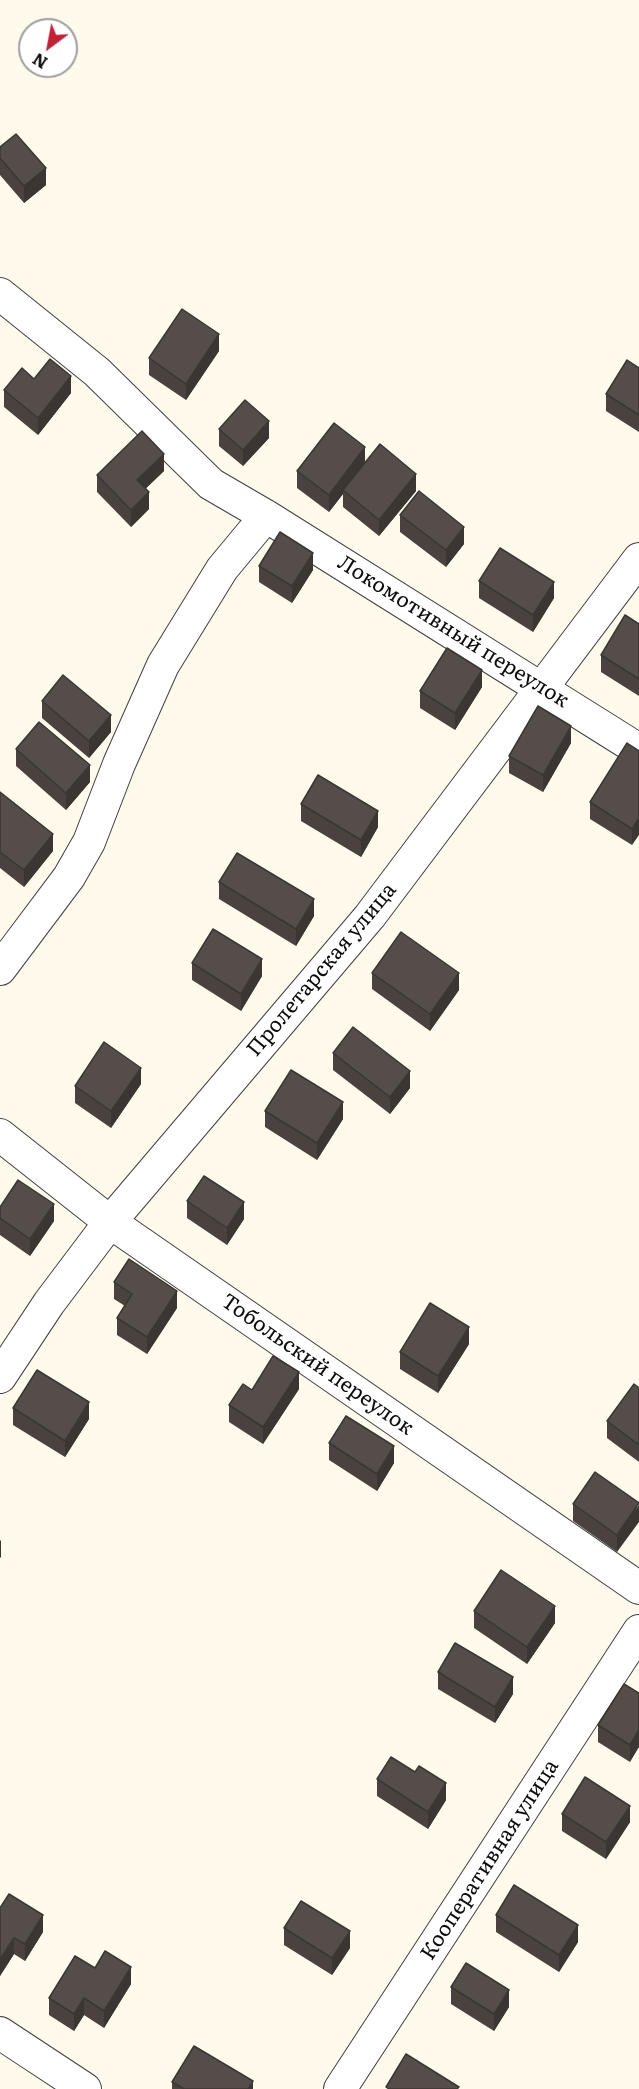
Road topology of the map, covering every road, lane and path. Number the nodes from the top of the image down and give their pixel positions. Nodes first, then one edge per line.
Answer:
1 (0, 294) edge
2 (266, 516) junction
3 (639, 559) edge
4 (542, 688) junction
5 (639, 750) edge
6 (0, 969) edge
7 (0, 1135) edge
8 (110, 1222) junction
9 (0, 1377) edge
10 (639, 1588) edge
11 (639, 1631) edge
12 (0, 2033) edge
13 (85, 2089) edge
14 (340, 2089) edge

1 - 2 street, Локомотивный переулок
2 - 4 street, Локомотивный переулок
2 - 6 street
3 - 4 street, Пролетарская улица
4 - 5 street, Локомотивный переулок
4 - 8 street, Пролетарская улица
7 - 8 street, Тобольский переулок
8 - 9 street, Пролетарская улица
8 - 10 street, Тобольский переулок
11 - 14 street, Кооперативная улица
12 - 13 street

